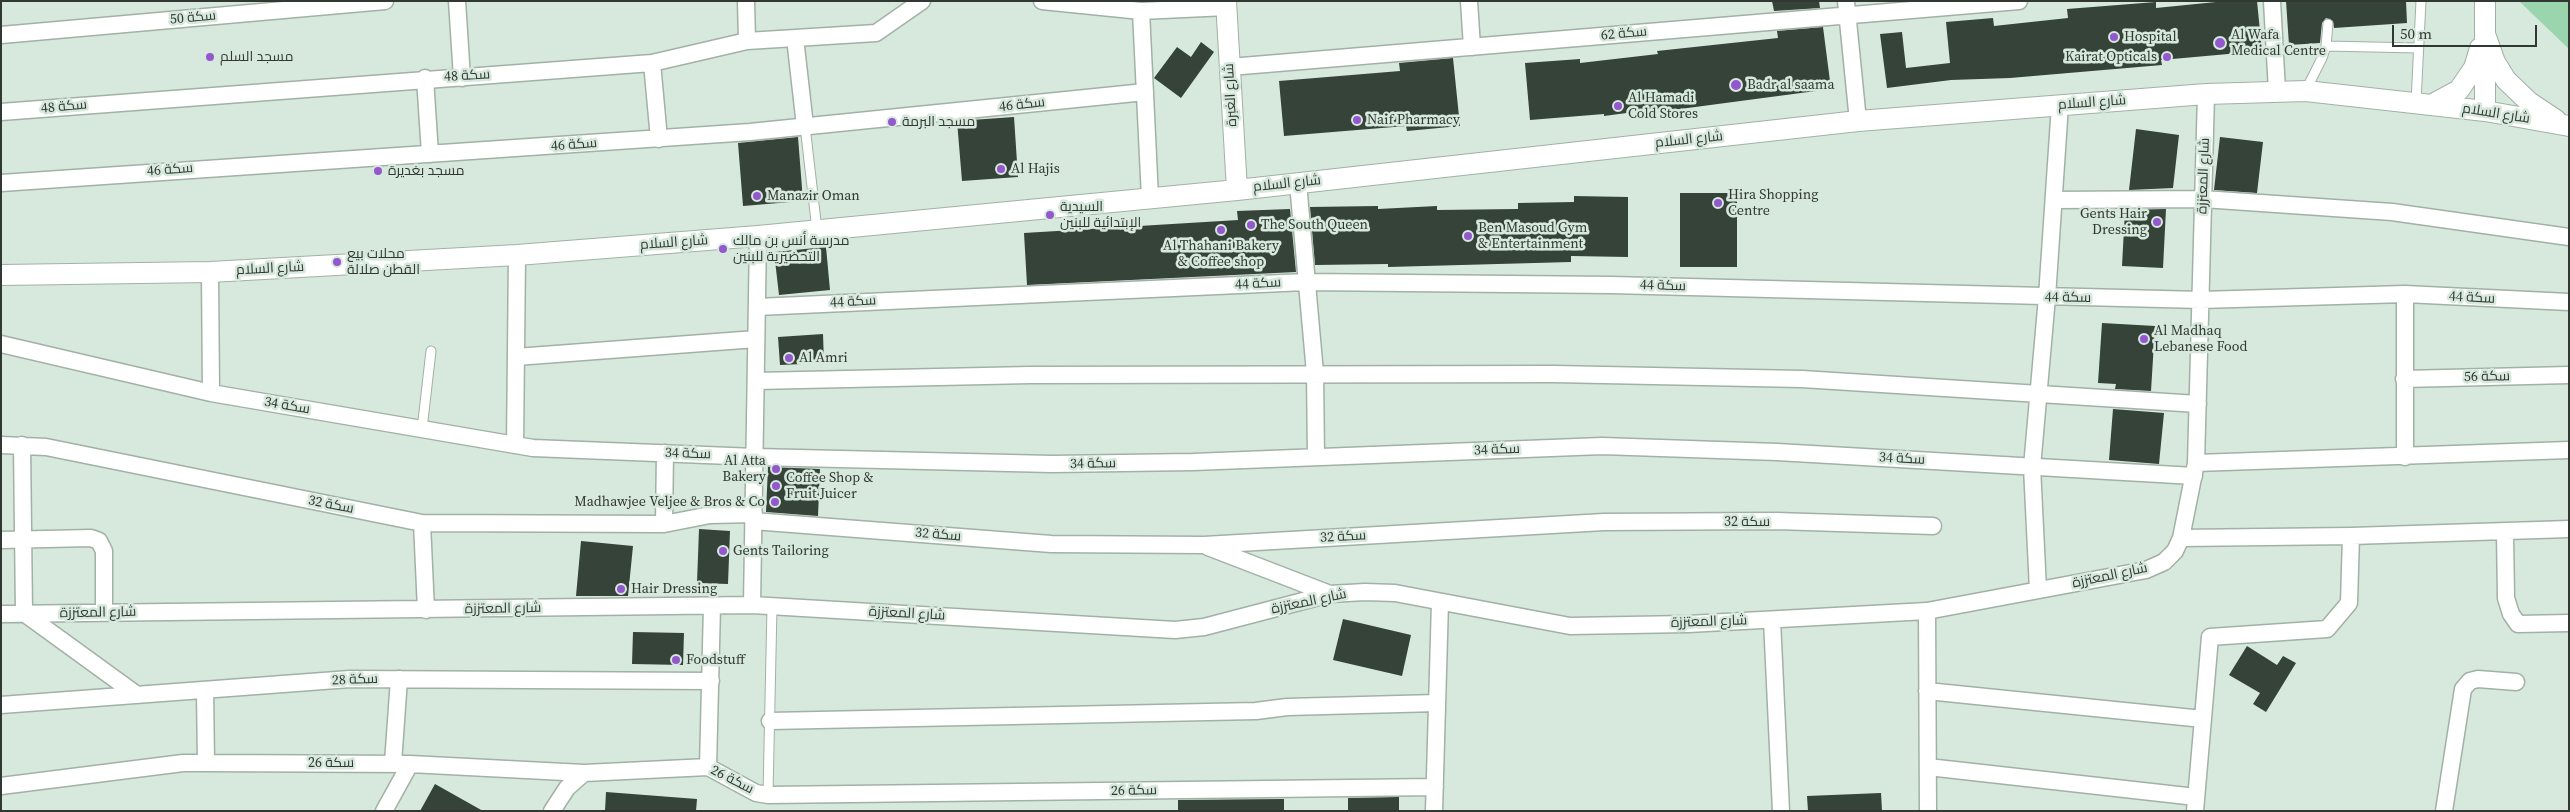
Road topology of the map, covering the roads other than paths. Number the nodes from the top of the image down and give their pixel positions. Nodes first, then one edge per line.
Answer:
1 (385, 1) edge
2 (457, 1) edge
3 (746, 1) edge
4 (922, 1) edge
5 (1042, 1) edge
6 (1469, 1) edge
7 (2019, 1) edge
8 (2272, 1) edge
9 (2420, 1) edge
10 (2485, 1) edge
11 (1226, 4) edge
12 (1847, 8) edge
13 (1141, 11) junction
14 (2328, 24) dead end
15 (2485, 34) junction
16 (1, 35) edge
17 (795, 38) junction
18 (748, 41) junction
19 (1472, 46) junction
20 (2326, 46) junction
21 (2418, 48) junction
22 (652, 63) junction
23 (1230, 67) junction
24 (425, 78) junction
25 (462, 78) junction
26 (2277, 90) junction
27 (2306, 91) junction
28 (1146, 92) junction
29 (2206, 94) junction
30 (2424, 103) junction
31 (2060, 106) junction
32 (2485, 111) junction
33 (1, 112) edge
34 (1858, 121) junction
35 (805, 126) junction
36 (2566, 126) edge
37 (659, 138) junction
38 (430, 154) junction
39 (1, 182) edge
40 (1298, 183) junction
41 (1237, 190) junction
42 (1150, 198) junction
43 (2203, 199) junction
44 (2054, 200) junction
45 (816, 230) junction
46 (758, 236) junction
47 (2569, 237) edge
48 (517, 255) junction
49 (210, 272) junction
50 (1, 275) edge
51 (1305, 282) junction
52 (2405, 294) junction
53 (2047, 297) junction
54 (2201, 300) junction
55 (2569, 302) edge
56 (757, 306) junction
57 (756, 339) junction
58 (1, 344) edge
59 (431, 351) dead end
60 (516, 357) junction
61 (1315, 373) junction
62 (2569, 375) edge
63 (2404, 380) junction
64 (756, 381) junction
65 (211, 393) junction
66 (2037, 394) junction
67 (2198, 404) junction
68 (422, 429) junction
69 (1, 445) edge
70 (22, 445) junction
71 (515, 445) junction
72 (2569, 450) edge
73 (665, 453) junction
74 (754, 457) junction
75 (1316, 457) junction
76 (2405, 457) junction
77 (2032, 467) junction
78 (2195, 470) junction
79 (753, 517) junction
80 (422, 523) junction
81 (664, 524) junction
82 (1933, 526) dead end
83 (2569, 529) edge
84 (2505, 533) junction
85 (2351, 536) junction
86 (2181, 538) junction
87 (1, 540) edge
88 (23, 540) junction
89 (1204, 545) junction
90 (2038, 590) junction
91 (1330, 594) junction
92 (1440, 602) junction
93 (752, 605) junction
94 (712, 606) junction
95 (772, 606) junction
96 (426, 610) junction
97 (1927, 611) junction
98 (104, 612) junction
99 (24, 613) junction
100 (1, 614) edge
101 (1772, 620) junction
102 (2569, 623) edge
103 (399, 679) junction
104 (711, 681) junction
105 (2516, 682) dead end
106 (205, 690) junction
107 (1927, 691) junction
108 (137, 695) junction
109 (1437, 703) junction
110 (1, 705) edge
111 (2203, 719) junction
112 (770, 721) junction
113 (206, 762) junction
114 (393, 764) junction
115 (410, 764) junction
116 (708, 767) junction
117 (1928, 767) junction
118 (584, 773) junction
119 (1, 786) edge
120 (1435, 787) junction
121 (768, 795) junction
122 (2195, 804) edge
123 (384, 811) edge
124 (552, 811) edge
125 (1434, 811) edge
126 (1780, 811) edge
127 (1928, 811) edge
128 (2444, 811) edge

1 - 16 street, سكة 50
2 - 25 street
3 - 18 street
4 - 17 street, سكة 48
5 - 13 street
6 - 19 street
7 - 12 street, سكة 62
8 - 26 street
9 - 21 lane
10 - 15 street
11 - 13 street
11 - 23 street, شارع الغبرة
12 - 19 street, سكة 62
12 - 34 street
13 - 28 street
14 - 20 lane
15 - 30 street
15 - 32 street
15 - 36 street
17 - 18 street, سكة 48
17 - 35 street
18 - 22 street, سكة 48
19 - 23 street, سكة 62
20 - 21 lane
20 - 27 lane
21 - 30 lane
22 - 25 street, سكة 48
22 - 37 street
23 - 41 street, شارع الغبرة
24 - 25 street, سكة 48
24 - 33 street, سكة 48
24 - 38 street
26 - 27 street, شارع السلام
26 - 29 street, شارع السلام
27 - 30 street, شارع السلام
28 - 35 street, سكة 46
28 - 42 street
29 - 31 street, شارع السلام
29 - 43 street, شارع المعتززة
30 - 32 street, شارع السلام
31 - 34 street, شارع السلام
31 - 44 street
32 - 36 street, شارع السلام
34 - 40 street, شارع السلام
35 - 37 street, سكة 46
35 - 45 lane
37 - 38 street, سكة 46
38 - 39 street, سكة 46
40 - 41 street, شارع السلام
40 - 51 street
41 - 42 street, شارع السلام
42 - 45 street, شارع السلام
43 - 44 street
43 - 47 street
43 - 54 street, شارع المعتززة
44 - 53 street
45 - 46 street, شارع السلام
46 - 48 street, شارع السلام
46 - 56 street
48 - 49 street, شارع السلام
48 - 60 street
49 - 50 street, شارع السلام
49 - 65 street
51 - 53 street, سكة 44
51 - 56 street, سكة 44
51 - 61 street
52 - 54 street, سكة 44
52 - 55 street, سكة 44
52 - 63 street
53 - 54 street, سكة 44
53 - 66 street
54 - 67 street, شارع المعتززة
56 - 57 street
57 - 60 street
57 - 64 street
58 - 65 street, سكة 34
59 - 68 lane
60 - 71 street
61 - 64 street
61 - 66 street
61 - 75 street
62 - 63 street, سكة 56
63 - 76 street
64 - 74 street
65 - 68 street, سكة 34
66 - 67 street
66 - 77 street
67 - 78 street, شارع المعتززة
68 - 71 street, سكة 34
69 - 70 street, سكة 32
70 - 80 street, سكة 32
70 - 88 street
71 - 73 street, سكة 34
72 - 76 street, سكة 34
73 - 74 street, سكة 34
73 - 81 street
74 - 75 street, سكة 34
74 - 79 street
75 - 77 street, سكة 34
76 - 78 street, سكة 34
77 - 78 street, سكة 34
77 - 90 street
78 - 86 street, شارع المعتززة
79 - 81 street, سكة 32
79 - 89 street, سكة 32
79 - 93 street
80 - 81 street, سكة 32
80 - 96 street
82 - 89 street, سكة 32
83 - 84 street
84 - 85 street
84 - 102 street
85 - 86 street
85 - 111 street
86 - 90 street, شارع المعتززة
87 - 88 street
88 - 98 street
88 - 99 street
89 - 91 street
90 - 97 street, شارع المعتززة
91 - 92 street, شارع المعتززة
91 - 95 street, شارع المعتززة
92 - 101 street, شارع المعتززة
92 - 109 street
93 - 94 street, شارع المعتززة
93 - 95 street, شارع المعتززة
94 - 96 street, شارع المعتززة
94 - 104 street
95 - 112 lane
96 - 98 street, شارع المعتززة
97 - 101 street, شارع المعتززة
97 - 107 street
98 - 99 street, شارع المعتززة
99 - 100 street, شارع المعتززة
99 - 108 street
101 - 126 street
103 - 104 street, سكة 28
103 - 106 street, سكة 28
103 - 114 street
104 - 116 street
105 - 128 street
106 - 108 street, سكة 28
106 - 113 street
107 - 111 street
107 - 117 street
108 - 110 street, سكة 28
109 - 112 street
109 - 120 street
111 - 122 street
112 - 121 lane
113 - 114 street, سكة 26
113 - 119 street, سكة 26
114 - 115 street, سكة 26
115 - 118 street, سكة 26
115 - 123 street
116 - 118 street, سكة 26
116 - 121 street, سكة 26
117 - 122 street
117 - 127 street
118 - 124 street
120 - 121 street, سكة 26
120 - 125 street

